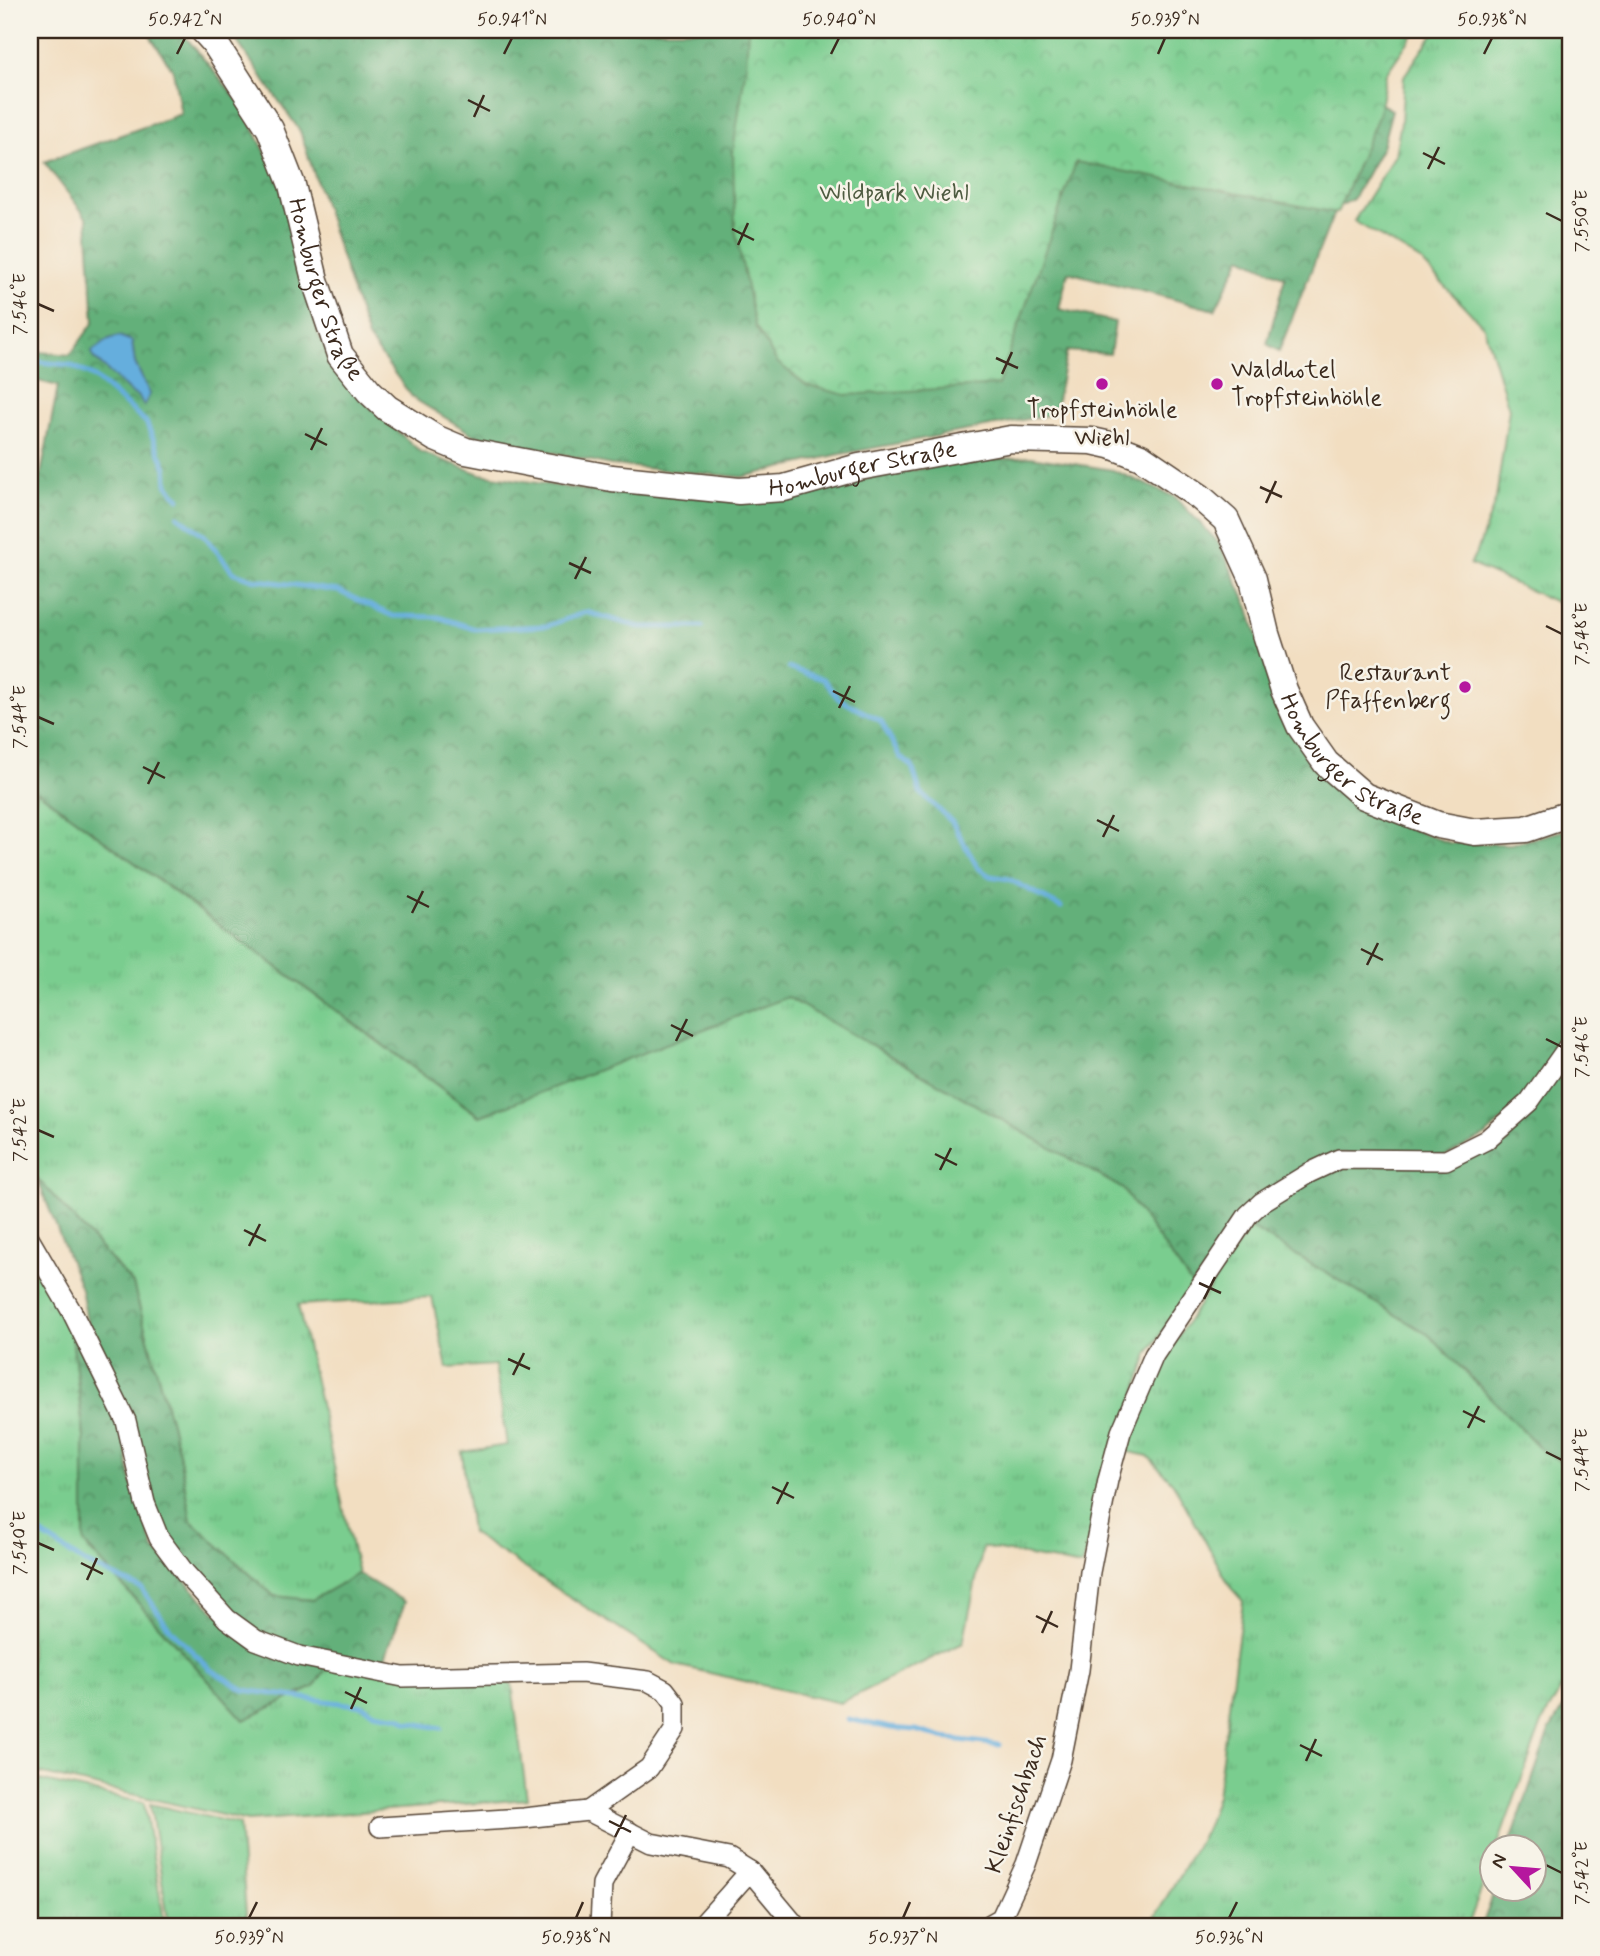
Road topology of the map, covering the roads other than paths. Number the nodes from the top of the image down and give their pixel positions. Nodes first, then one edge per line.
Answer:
1 (203, 30) edge
2 (1570, 814) edge
3 (1570, 1044) edge
4 (30, 1240) edge
5 (588, 1811) junction
6 (380, 1827) dead end
7 (630, 1832) junction
8 (750, 1871) junction
9 (600, 1926) edge
10 (701, 1926) edge
11 (796, 1926) edge
12 (987, 1926) edge

1 - 2 main road, Homburger Straße
3 - 12 street, Kleinfischbach
4 - 5 street
5 - 6 street
5 - 7 street
7 - 8 street
7 - 9 street
8 - 10 street
8 - 11 street

